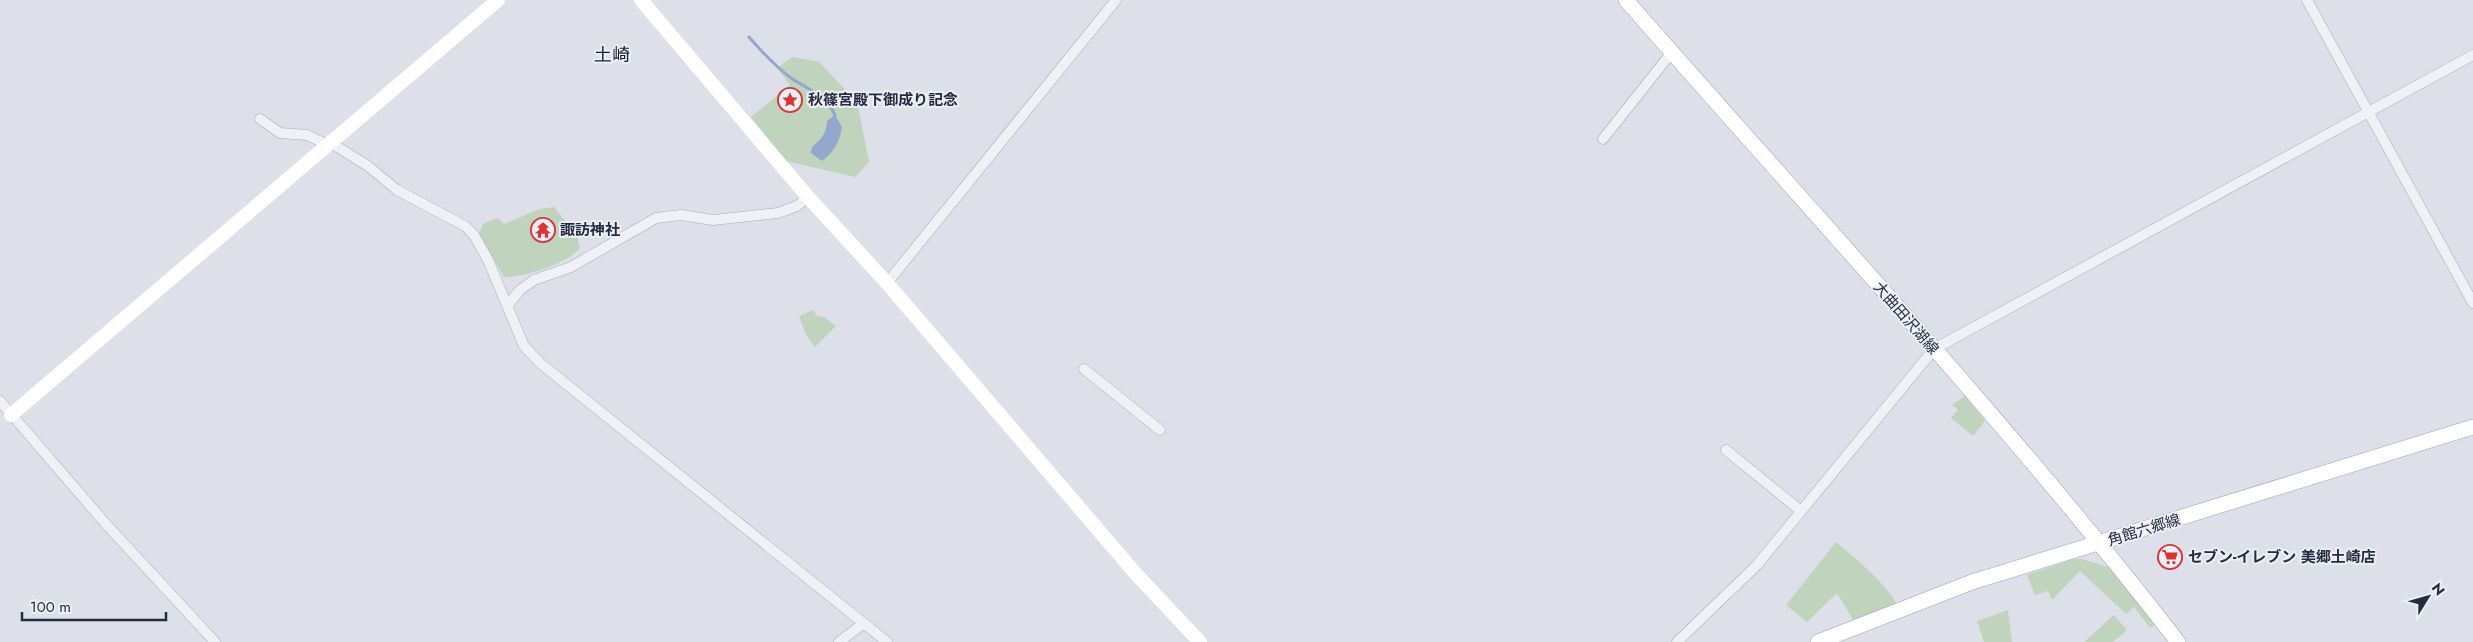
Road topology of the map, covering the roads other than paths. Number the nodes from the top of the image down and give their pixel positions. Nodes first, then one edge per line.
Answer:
1 (498, 0) edge
2 (641, 0) edge
3 (1116, 0) edge
4 (1626, 0) edge
5 (2307, 0) edge
6 (1672, 52) junction
7 (2473, 56) edge
8 (2369, 113) junction
9 (260, 118) dead end
10 (1603, 139) dead end
11 (329, 144) junction
12 (808, 197) junction
13 (887, 283) junction
14 (2473, 303) edge
15 (507, 306) junction
16 (1934, 349) junction
17 (1084, 369) dead end
18 (0, 402) edge
19 (11, 415) junction
20 (2473, 427) edge
21 (1160, 430) dead end
22 (1726, 450) dead end
23 (1801, 511) junction
24 (2101, 543) junction
25 (864, 623) junction
26 (215, 642) edge
27 (839, 642) edge
28 (888, 642) edge
29 (1200, 642) edge
30 (1677, 642) edge
31 (1818, 642) edge
32 (2178, 642) edge

1 - 11 street
2 - 12 street
3 - 13 street
4 - 6 main road, 大曲田沢湖線
5 - 8 street
6 - 10 street
6 - 16 main road, 大曲田沢湖線
7 - 8 street
8 - 14 street
8 - 16 street
9 - 11 street
11 - 15 street
11 - 19 street
12 - 13 street
12 - 15 street
13 - 29 street
15 - 25 street
16 - 23 street
16 - 24 main road, 大曲田沢湖線
17 - 21 street
18 - 19 street
19 - 26 street
20 - 24 main road, 角館六郷線
22 - 23 street
23 - 30 street
24 - 31 main road, 角館六郷線
24 - 32 main road, 大曲田沢湖線
25 - 27 street
25 - 28 street

